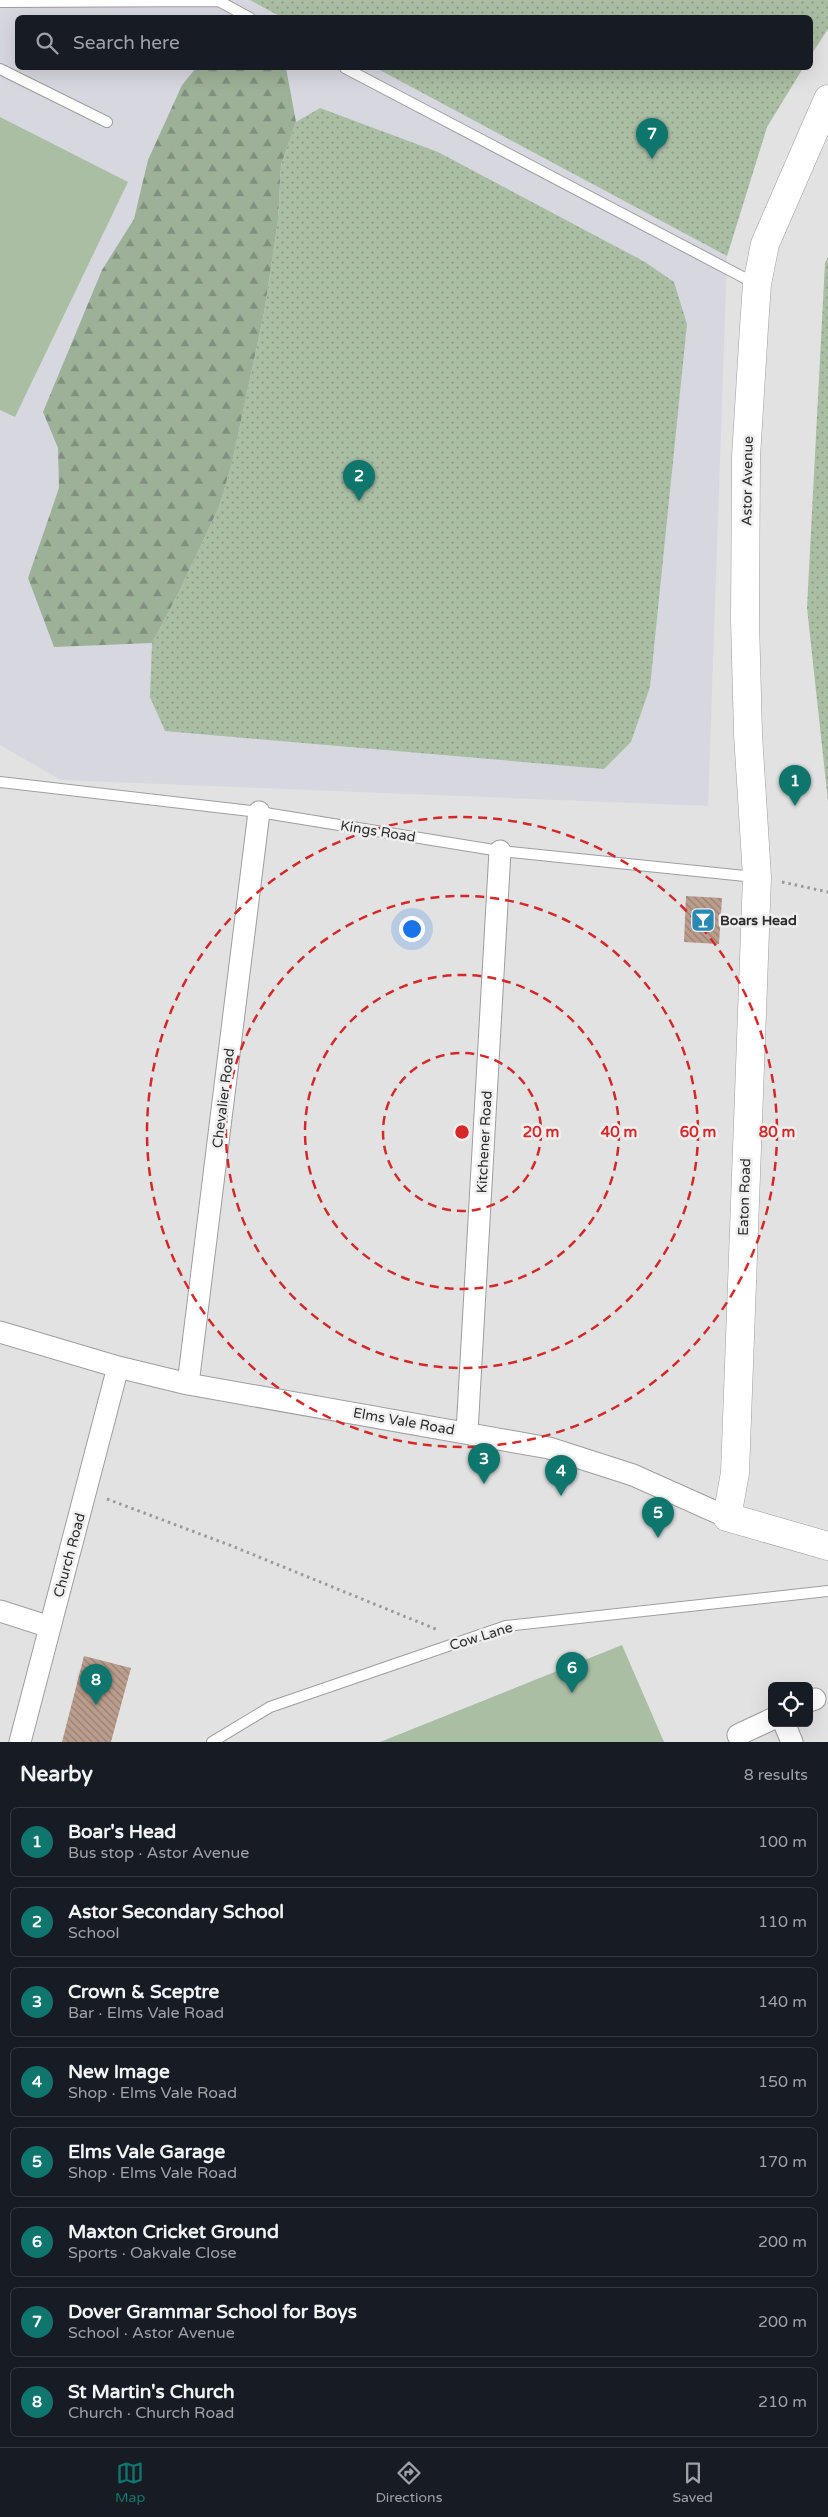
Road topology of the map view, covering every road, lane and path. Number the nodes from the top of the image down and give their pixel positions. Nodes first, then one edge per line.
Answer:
1 (217, 0) edge
2 (0, 2) edge
3 (244, 15) edge
4 (0, 69) edge
5 (350, 70) edge
6 (828, 99) edge
7 (107, 122) dead end
8 (757, 284) junction
9 (0, 782) edge
10 (259, 812) junction
11 (500, 851) junction
12 (757, 877) junction
13 (828, 892) edge
14 (0, 1332) edge
15 (118, 1367) junction
16 (188, 1384) junction
17 (467, 1432) junction
18 (85, 1491) junction
19 (727, 1517) junction
20 (828, 1546) edge
21 (828, 1591) edge
22 (0, 1611) edge
23 (50, 1627) junction
24 (464, 1641) junction
25 (768, 1721) edge
26 (786, 1727) edge
27 (738, 1735) dead end
28 (20, 1742) edge
29 (212, 1742) edge
30 (792, 1742) edge

1 - 2 lane
1 - 3 lane
4 - 7 lane
5 - 8 lane
6 - 8 street, Astor Avenue
8 - 12 street, Astor Avenue
9 - 10 lane, Kings Road
10 - 11 lane, Kings Road
10 - 16 street, Chevalier Road
11 - 12 lane, Kings Road
11 - 17 street, Kitchener Road
12 - 13 path
12 - 19 street, Eaton Road
14 - 15 street, Elms Vale Road
15 - 16 street, Elms Vale Road
15 - 18 street, Church Road
16 - 17 street, Elms Vale Road
17 - 19 street, Elms Vale Road
18 - 23 street, Church Road
18 - 24 path
19 - 20 street, Elms Vale Road
21 - 24 lane, Cow Lane
22 - 23 street
23 - 28 street, Church Road
24 - 29 lane, Cow Lane
25 - 27 street
26 - 30 street

